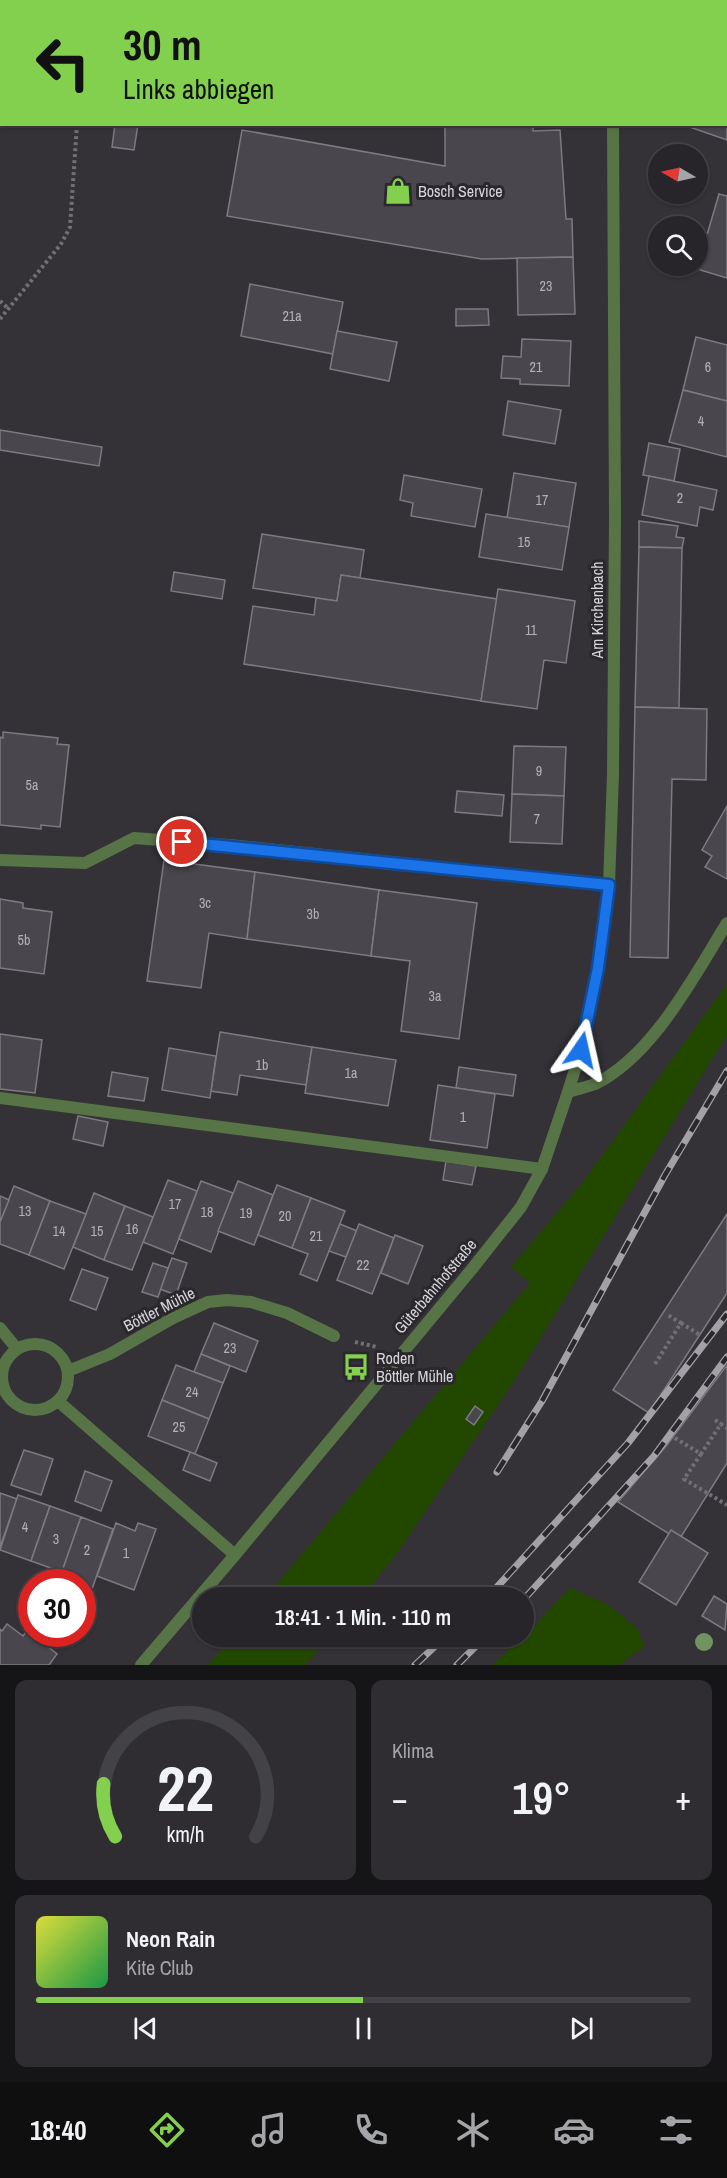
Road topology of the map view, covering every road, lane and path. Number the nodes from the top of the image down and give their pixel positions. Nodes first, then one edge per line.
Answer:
1 (77, 126) edge
2 (613, 126) edge
3 (0, 302) edge
4 (9, 309) junction
5 (0, 319) edge
6 (0, 860) edge
7 (609, 885) junction
8 (727, 923) edge
9 (568, 1092) junction
10 (0, 1098) edge
11 (542, 1168) junction
12 (666, 1314) dead end
13 (681, 1323) junction
14 (0, 1328) edge
15 (700, 1335) dead end
16 (334, 1336) joint
17 (17, 1349) junction
18 (400, 1353) junction
19 (655, 1364) dead end
20 (68, 1371) junction
21 (3, 1394) edge
22 (58, 1401) junction
23 (715, 1420) dead end
24 (721, 1424) junction
25 (727, 1428) edge
26 (675, 1438) dead end
27 (701, 1454) junction
28 (727, 1505) edge
29 (235, 1556) junction
30 (141, 1665) edge

1 - 4 path
2 - 7 street, Am Kirchenbach
3 - 4 path
4 - 5 path
6 - 7 street
7 - 9 street, Am Kirchenbach
8 - 9 street
9 - 11 street, Güterbahnhofstraße
10 - 11 street
11 - 18 street, Güterbahnhofstraße
12 - 13 path
13 - 15 path
13 - 19 path
14 - 17 street
16 - 18 path
16 - 20 street, Böttler Mühle
17 - 20 street
17 - 21 street
18 - 29 street, Güterbahnhofstraße
20 - 22 street
21 - 22 street
22 - 29 street
23 - 24 path
24 - 25 path
24 - 27 path
26 - 27 path
27 - 28 path
29 - 30 street, Güterbahnhofstraße

